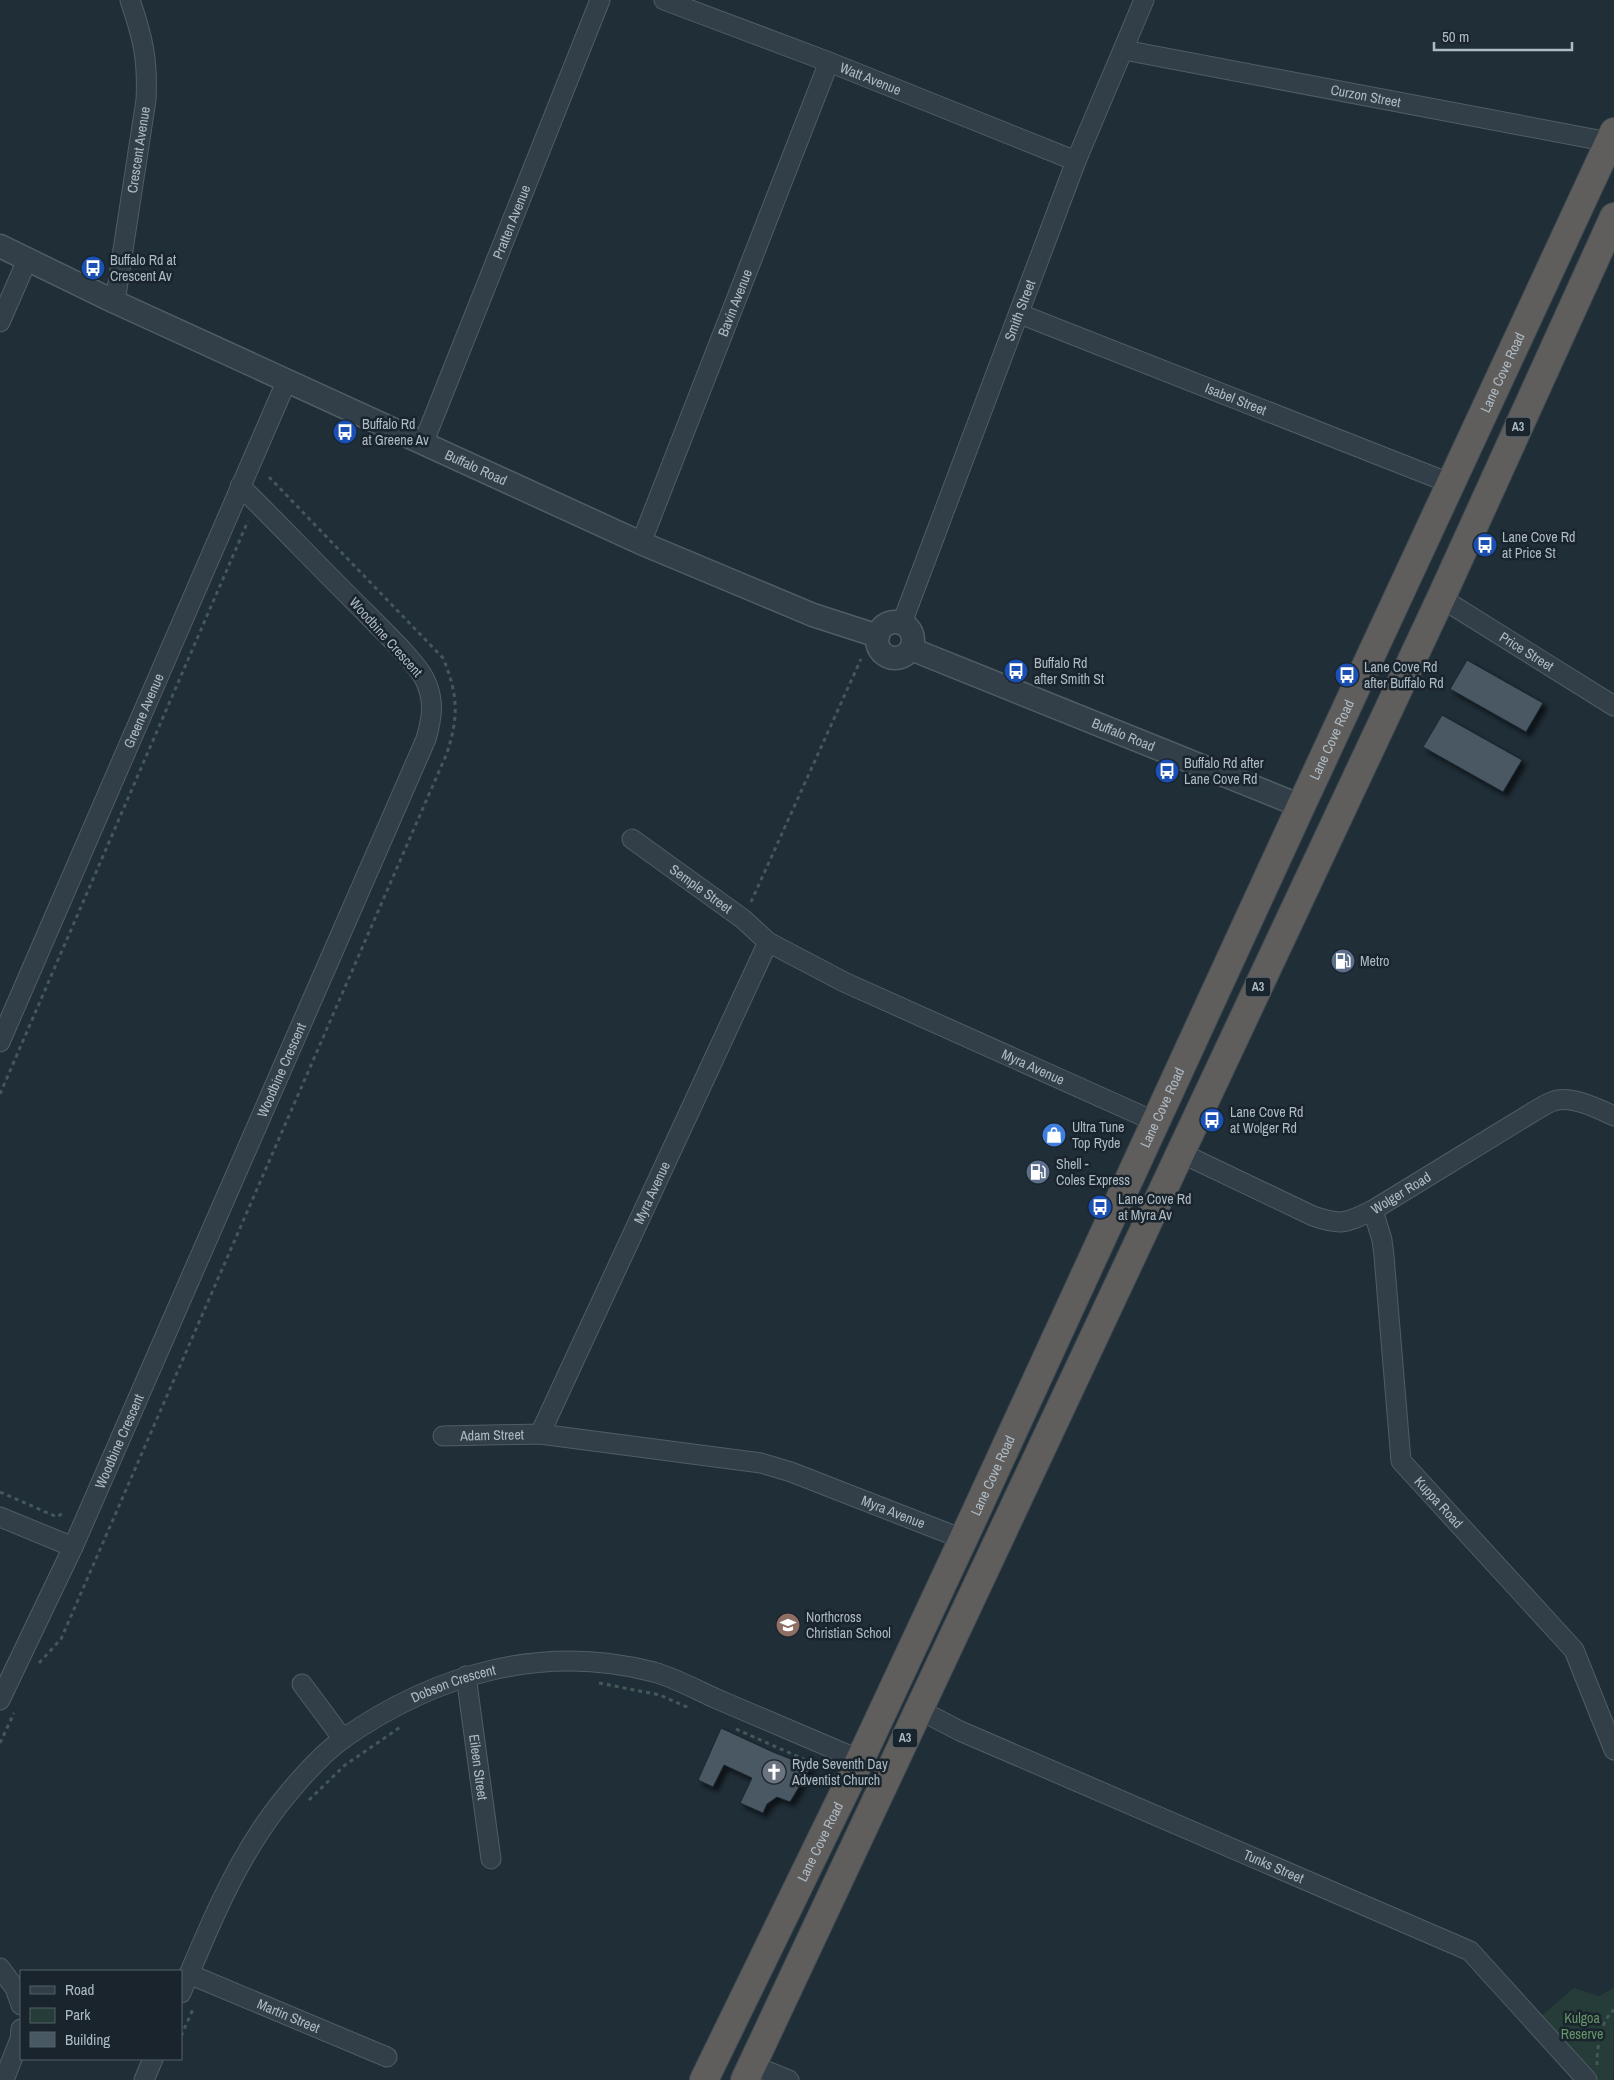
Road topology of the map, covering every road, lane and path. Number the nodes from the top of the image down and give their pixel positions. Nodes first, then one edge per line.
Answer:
1 (130, 0) edge
2 (600, 0) edge
3 (664, 0) edge
4 (1144, 0) edge
5 (1124, 50) junction
6 (829, 62) junction
7 (1612, 137) edge
8 (1076, 161) junction
9 (1614, 217) edge
10 (0, 246) edge
11 (28, 258) junction
12 (115, 302) junction
13 (1020, 314) junction
14 (0, 322) edge
15 (287, 380) junction
16 (423, 444) junction
17 (1452, 484) junction
18 (240, 486) junction
19 (248, 521) dead end
20 (641, 543) junction
21 (1441, 598) junction
22 (902, 623) junction
23 (878, 636) junction
24 (911, 649) junction
25 (862, 659) dead end
26 (1614, 706) edge
27 (1301, 806) junction
28 (1335, 820) junction
29 (632, 839) dead end
30 (743, 920) junction
31 (768, 942) junction
32 (0, 1042) edge
33 (0, 1094) edge
34 (1614, 1116) edge
35 (1156, 1122) junction
36 (1181, 1154) junction
37 (1373, 1210) junction
38 (540, 1434) junction
39 (443, 1436) dead end
40 (0, 1492) edge
41 (63, 1513) dead end
42 (0, 1517) edge
43 (962, 1541) junction
44 (73, 1546) junction
45 (466, 1676) junction
46 (592, 1682) dead end
47 (302, 1684) dead end
48 (0, 1700) edge
49 (918, 1709) junction
50 (696, 1711) dead end
51 (410, 1721) dead end
52 (732, 1727) dead end
53 (343, 1739) junction
54 (1614, 1750) edge
55 (860, 1760) junction
56 (830, 1771) dead end
57 (309, 1800) dead end
58 (491, 1859) dead end
59 (0, 1968) edge
60 (197, 1978) junction
61 (182, 1991) edge
62 (20, 2002) edge
63 (1614, 2010) edge
64 (182, 2032) edge
65 (20, 2039) edge
66 (387, 2057) dead end
67 (153, 2060) edge
68 (749, 2073) edge
69 (1592, 2076) edge
70 (4, 2080) edge
71 (144, 2080) edge
72 (704, 2080) edge
73 (789, 2080) edge

1 - 12 street, Crescent Avenue
2 - 16 street, Pratten Avenue
3 - 6 street, Watt Avenue
4 - 5 street, Smith Street
5 - 7 street, Curzon Street
5 - 8 street, Smith Street
6 - 8 street, Watt Avenue
6 - 20 street, Bavin Avenue
7 - 17 highway, Lane Cove Road / A3
8 - 13 street, Smith Street
9 - 21 highway, A3
10 - 11 street, Buffalo Road
11 - 12 street, Buffalo Road
11 - 14 street
12 - 15 street, Buffalo Road
13 - 17 street, Isabel Street
13 - 22 street, Smith Street
15 - 16 street, Buffalo Road
15 - 18 street, Greene Avenue
16 - 20 street, Buffalo Road
17 - 27 highway, Lane Cove Road / A3
18 - 32 street, Greene Avenue
18 - 44 street, Woodbine Crescent
19 - 33 path
20 - 23 street, Buffalo Road
21 - 26 street, Price Street
21 - 28 highway, A3
22 - 23 street
22 - 24 street
23 - 24 street
24 - 27 street, Buffalo Road
25 - 30 path
27 - 28 highway, Buffalo Road
27 - 35 highway, Lane Cove Road / A3
28 - 36 highway, A3
29 - 30 street, Semple Street
30 - 31 street, Semple Street
31 - 35 street, Myra Avenue
31 - 38 street, Myra Avenue
34 - 37 street, Wolger Road
35 - 43 highway, Lane Cove Road / A3
36 - 37 street, Wolger Road
36 - 49 highway, A3
37 - 54 street, Kuppa Road
38 - 39 street, Adam Street
38 - 43 street, Myra Avenue
40 - 41 path
42 - 44 street
43 - 55 highway, Lane Cove Road / A3
44 - 48 street, Woodbine Crescent
45 - 53 street, Dobson Crescent
45 - 55 street, Dobson Crescent
45 - 58 street, Eileen Street
46 - 50 path
47 - 53 street
49 - 68 highway, A3
49 - 69 street, Tunks Street
51 - 57 path
52 - 56 path
53 - 60 street, Dobson Crescent
55 - 72 highway, Lane Cove Road / A3
59 - 62 street
60 - 61 street, Dobson Crescent
60 - 64 path
60 - 66 street, Martin Street
63 - 69 path
65 - 70 street
67 - 71 street
68 - 73 street

